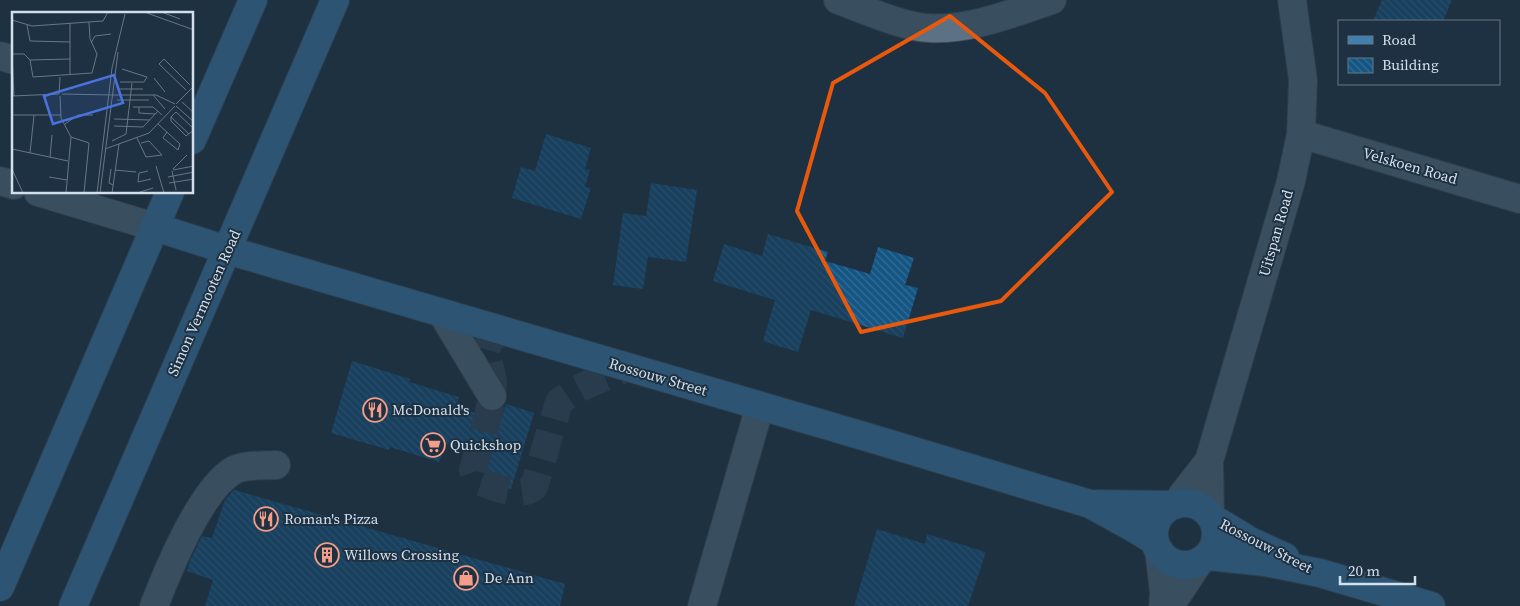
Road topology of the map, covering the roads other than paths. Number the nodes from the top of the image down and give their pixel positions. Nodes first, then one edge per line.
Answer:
1 (253, 0) edge
2 (335, 0) edge
3 (838, 0) edge
4 (1052, 0) edge
5 (1292, 0) edge
6 (1301, 134) junction
7 (194, 135) edge
8 (44, 194) edge
9 (169, 194) edge
10 (1520, 199) edge
11 (155, 228) junction
12 (227, 250) junction
13 (442, 313) junction
14 (492, 396) dead end
15 (760, 406) junction
16 (1209, 461) junction
17 (276, 466) dead end
18 (1090, 504) junction
19 (1176, 504) junction
20 (1211, 517) junction
21 (1157, 546) junction
22 (1203, 559) junction
23 (1320, 573) junction
24 (0, 587) edge
25 (73, 606) edge
26 (154, 606) edge
27 (702, 606) edge
28 (1164, 606) edge
29 (1170, 606) edge
30 (1431, 606) edge

1 - 7 main road
2 - 12 main road, Simon Vermooten Road
3 - 4 street
5 - 6 street, Uitspan Road
6 - 10 street, Velskoen Road
6 - 16 street, Uitspan Road
8 - 11 street
9 - 11 main road
11 - 12 main road, Rossouw Street
11 - 24 main road
12 - 13 main road, Rossouw Street
12 - 25 main road, Simon Vermooten Road
13 - 14 street
13 - 15 main road, Rossouw Street
15 - 18 main road, Rossouw Street
15 - 27 street
16 - 19 street, Uitspan Road
16 - 20 street, Uitspan Road
17 - 26 street
18 - 19 main road, Rossouw Street
18 - 21 main road, Rossouw Street
19 - 20 main road
19 - 21 main road
20 - 22 main road
20 - 23 main road, Rossouw Street
21 - 22 main road
21 - 28 street
22 - 23 main road, Rossouw Street
22 - 29 street
23 - 30 main road, Rossouw Street

